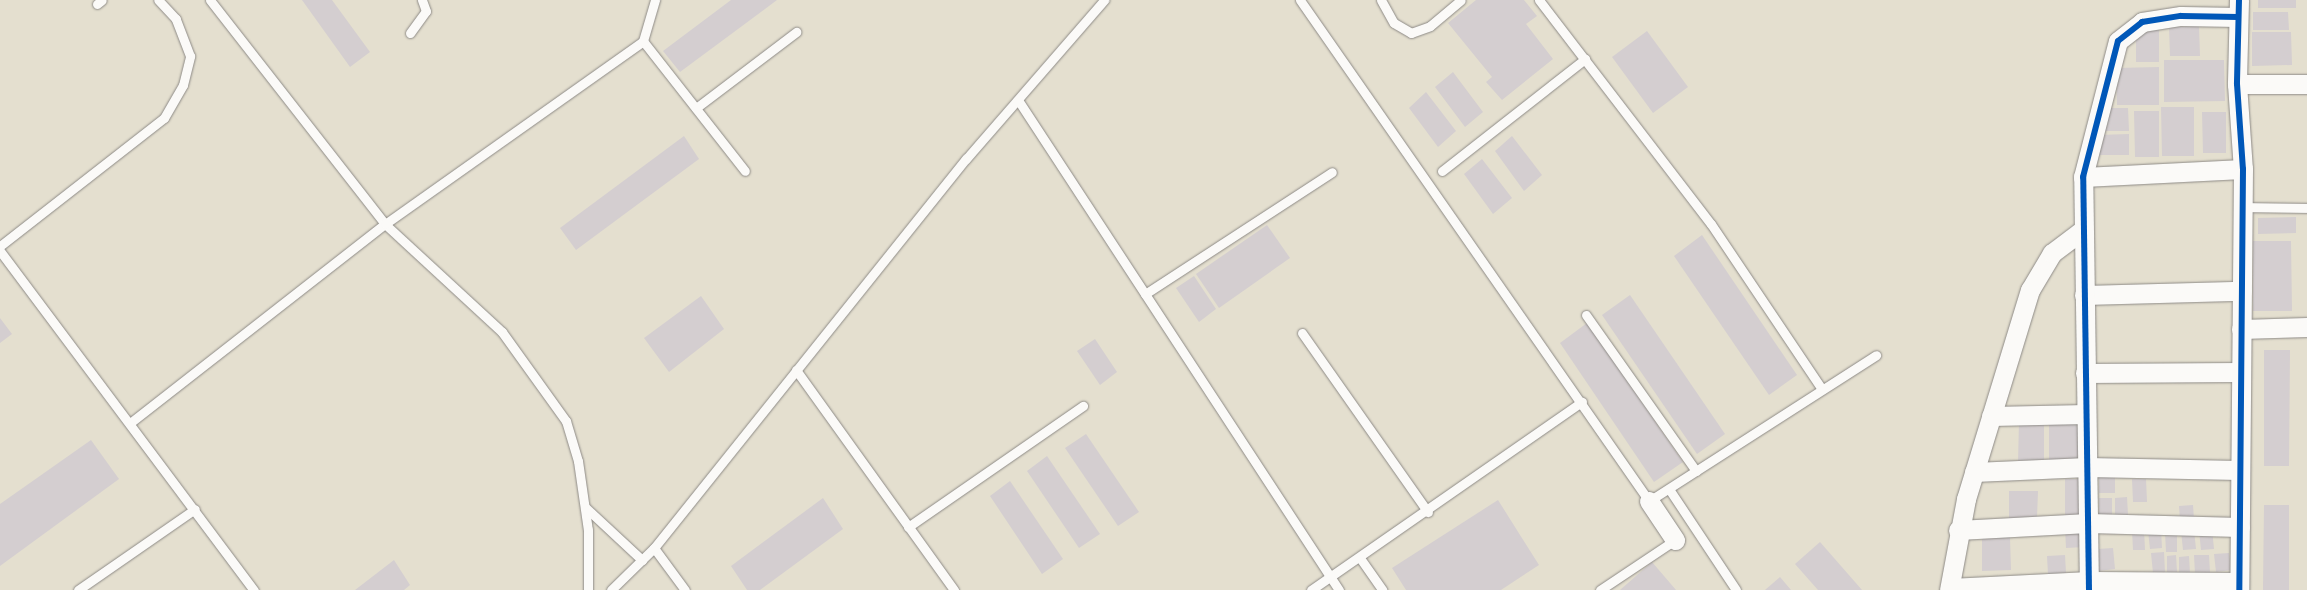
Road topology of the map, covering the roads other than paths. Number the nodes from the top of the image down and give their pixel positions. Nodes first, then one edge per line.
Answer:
1 (158, 0) edge
2 (210, 0) edge
3 (422, 0) edge
4 (655, 0) edge
5 (1104, 0) edge
6 (1300, 0) edge
7 (1381, 0) edge
8 (1461, 0) edge
9 (1539, 0) edge
10 (2239, 8) edge
11 (796, 32) dead end
12 (410, 33) dead end
13 (643, 41) junction
14 (1585, 59) junction
15 (2237, 84) junction
16 (2307, 84) edge
17 (1018, 100) junction
18 (696, 108) junction
19 (2242, 169) junction
20 (745, 170) dead end
21 (1442, 171) dead end
22 (1332, 172) dead end
23 (2083, 177) junction
24 (2242, 207) junction
25 (2307, 208) edge
26 (385, 224) junction
27 (2083, 230) junction
28 (0, 246) edge
29 (0, 251) edge
30 (2242, 291) junction
31 (1145, 294) junction
32 (2084, 295) junction
33 (1586, 316) dead end
34 (2307, 327) edge
35 (2241, 329) junction
36 (1302, 333) dead end
37 (1876, 355) dead end
38 (796, 370) junction
39 (2240, 372) junction
40 (2086, 373) junction
41 (1822, 389) junction
42 (1582, 402) junction
43 (1083, 406) dead end
44 (2086, 414) junction
45 (1991, 416) junction
46 (130, 423) junction
47 (2087, 467) junction
48 (2239, 470) junction
49 (1696, 471) junction
50 (1974, 472) junction
51 (1669, 489) junction
52 (1649, 501) junction
53 (585, 507) junction
54 (195, 509) junction
55 (1428, 512) junction
56 (2088, 523) junction
57 (908, 527) junction
58 (2240, 527) junction
59 (1958, 530) junction
60 (1675, 540) joint
61 (654, 548) junction
62 (1360, 558) junction
63 (642, 560) junction
64 (1331, 578) junction
65 (2089, 586) edge
66 (2239, 586) edge
67 (1949, 589) edge
68 (78, 590) edge
69 (254, 590) edge
70 (588, 590) edge
71 (611, 590) edge
72 (685, 590) edge
73 (954, 590) edge
74 (1311, 590) edge
75 (1339, 590) edge
76 (1382, 590) edge
77 (1600, 590) edge
78 (1736, 590) edge

1 - 28 lane
2 - 26 lane
3 - 12 lane
4 - 13 lane
5 - 17 lane
6 - 42 lane
7 - 8 lane
9 - 14 lane
10 - 15 street
10 - 23 street
11 - 18 lane
13 - 18 lane
13 - 26 lane
14 - 21 lane
14 - 41 lane
15 - 16 street
15 - 19 street
17 - 31 lane
17 - 38 lane
18 - 20 lane
19 - 23 street
19 - 24 street
22 - 31 lane
23 - 27 street
24 - 25 lane
24 - 30 street
26 - 46 lane
26 - 53 lane
27 - 32 street
27 - 45 street
29 - 46 lane
30 - 32 street
30 - 35 street
31 - 64 lane
32 - 40 street
33 - 49 lane
34 - 35 street
35 - 39 street
36 - 55 lane
37 - 41 lane
38 - 57 lane
38 - 61 lane
39 - 40 street
39 - 48 street
40 - 44 street
41 - 49 lane
42 - 52 lane
42 - 55 lane
43 - 57 lane
44 - 45 street
44 - 47 street
45 - 50 street
46 - 54 lane
47 - 48 street
47 - 50 street
47 - 56 street
48 - 58 street
49 - 51 lane
50 - 59 street
51 - 52 lane
51 - 78 lane
52 - 60 street
53 - 63 lane
53 - 70 lane
54 - 68 lane
54 - 69 lane
55 - 62 lane
56 - 58 street
56 - 59 street
56 - 65 street
57 - 73 lane
58 - 66 street
59 - 67 street
60 - 77 lane
61 - 63 lane
61 - 72 lane
62 - 64 lane
62 - 76 lane
63 - 71 lane
64 - 74 lane
64 - 75 lane
65 - 66 street
65 - 67 street

